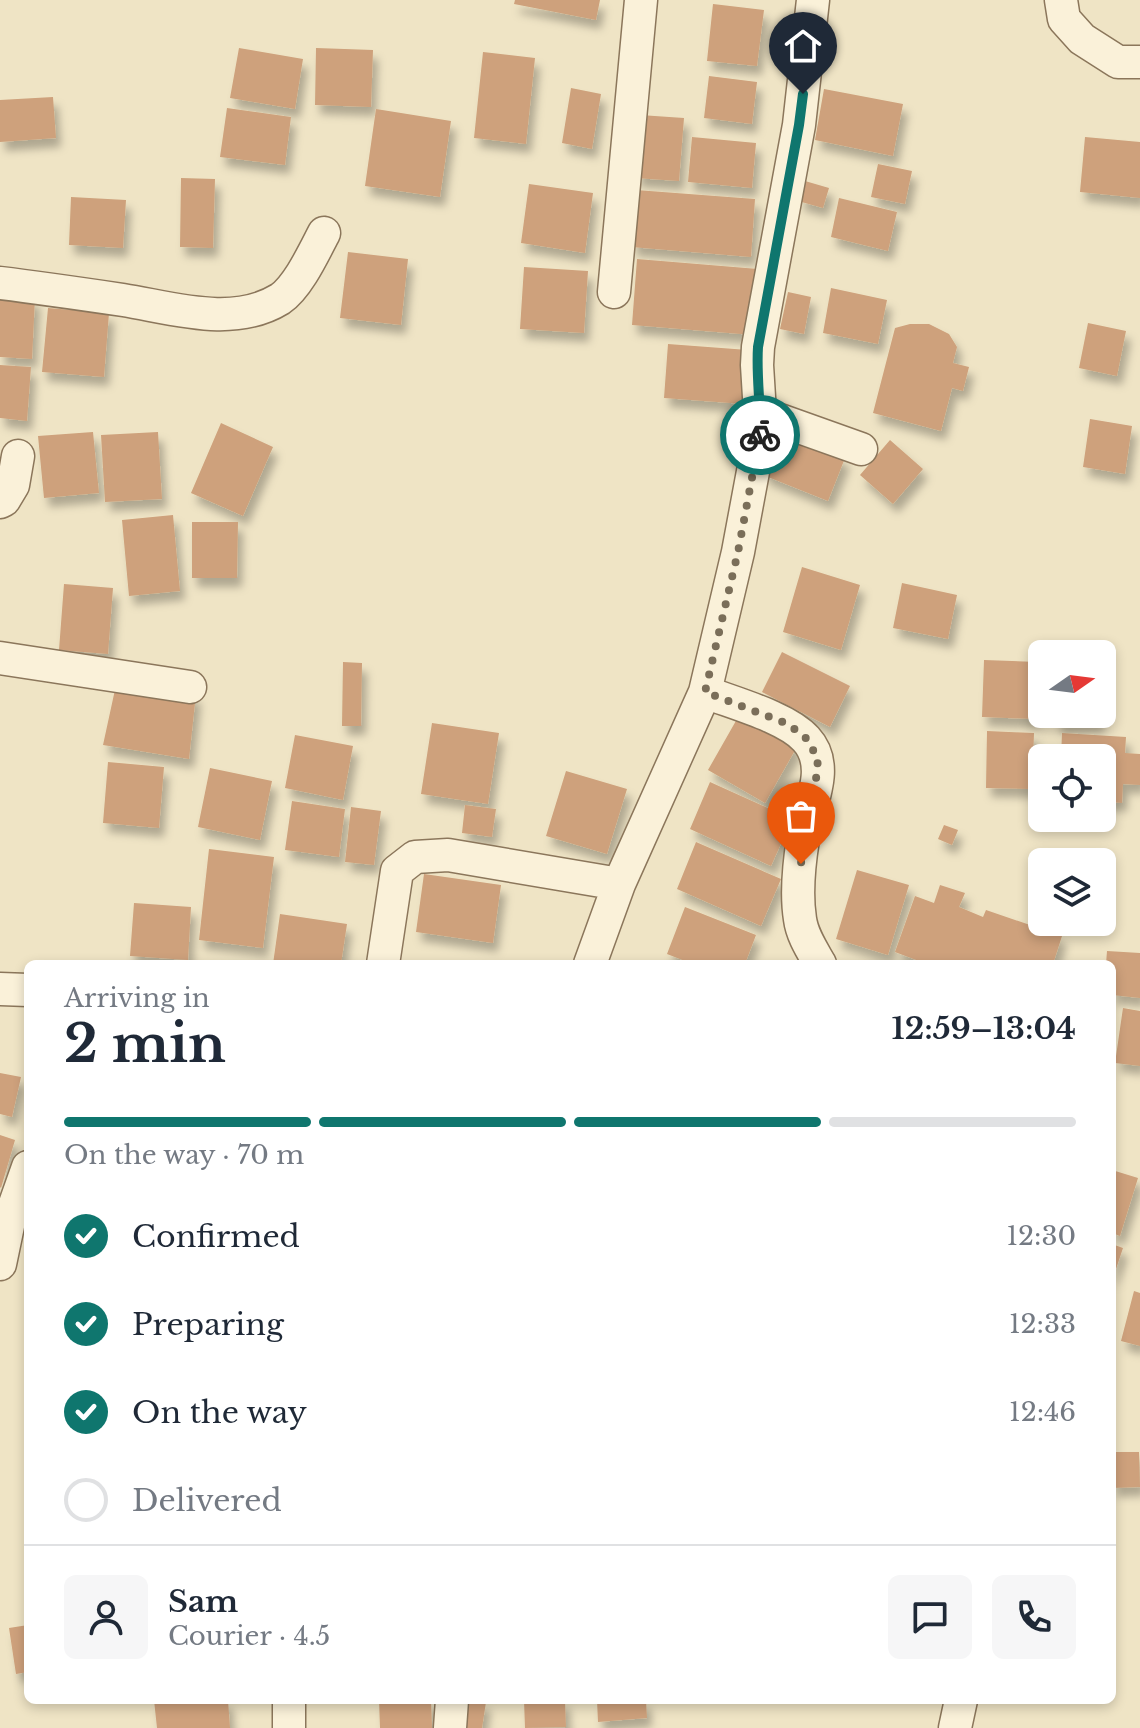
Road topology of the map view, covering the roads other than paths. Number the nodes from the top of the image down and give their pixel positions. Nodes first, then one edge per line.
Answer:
1 (641, 0) edge
2 (813, 0) edge
3 (1061, 0) edge
4 (1140, 62) edge
5 (324, 233) dead end
6 (0, 283) edge
7 (614, 292) dead end
8 (760, 413) junction
9 (861, 449) dead end
10 (18, 456) dead end
11 (0, 502) edge
12 (0, 658) edge
13 (190, 687) dead end
14 (705, 692) junction
15 (619, 884) junction
16 (384, 960) edge
17 (591, 960) edge
18 (818, 960) edge
19 (0, 989) edge
20 (24, 990) edge
21 (24, 1176) edge
22 (5, 1220) edge
23 (0, 1264) edge
24 (289, 1704) edge
25 (452, 1704) edge
26 (960, 1704) edge
27 (289, 1728) edge
28 (450, 1728) edge
29 (955, 1728) edge

1 - 7 street
2 - 8 street
3 - 4 street
5 - 6 street
8 - 9 street
8 - 14 street
10 - 11 street
12 - 13 street
14 - 15 street
14 - 18 street
15 - 16 street
15 - 17 street
19 - 20 street
21 - 22 street
22 - 23 street
24 - 27 street
25 - 28 street
26 - 29 street

